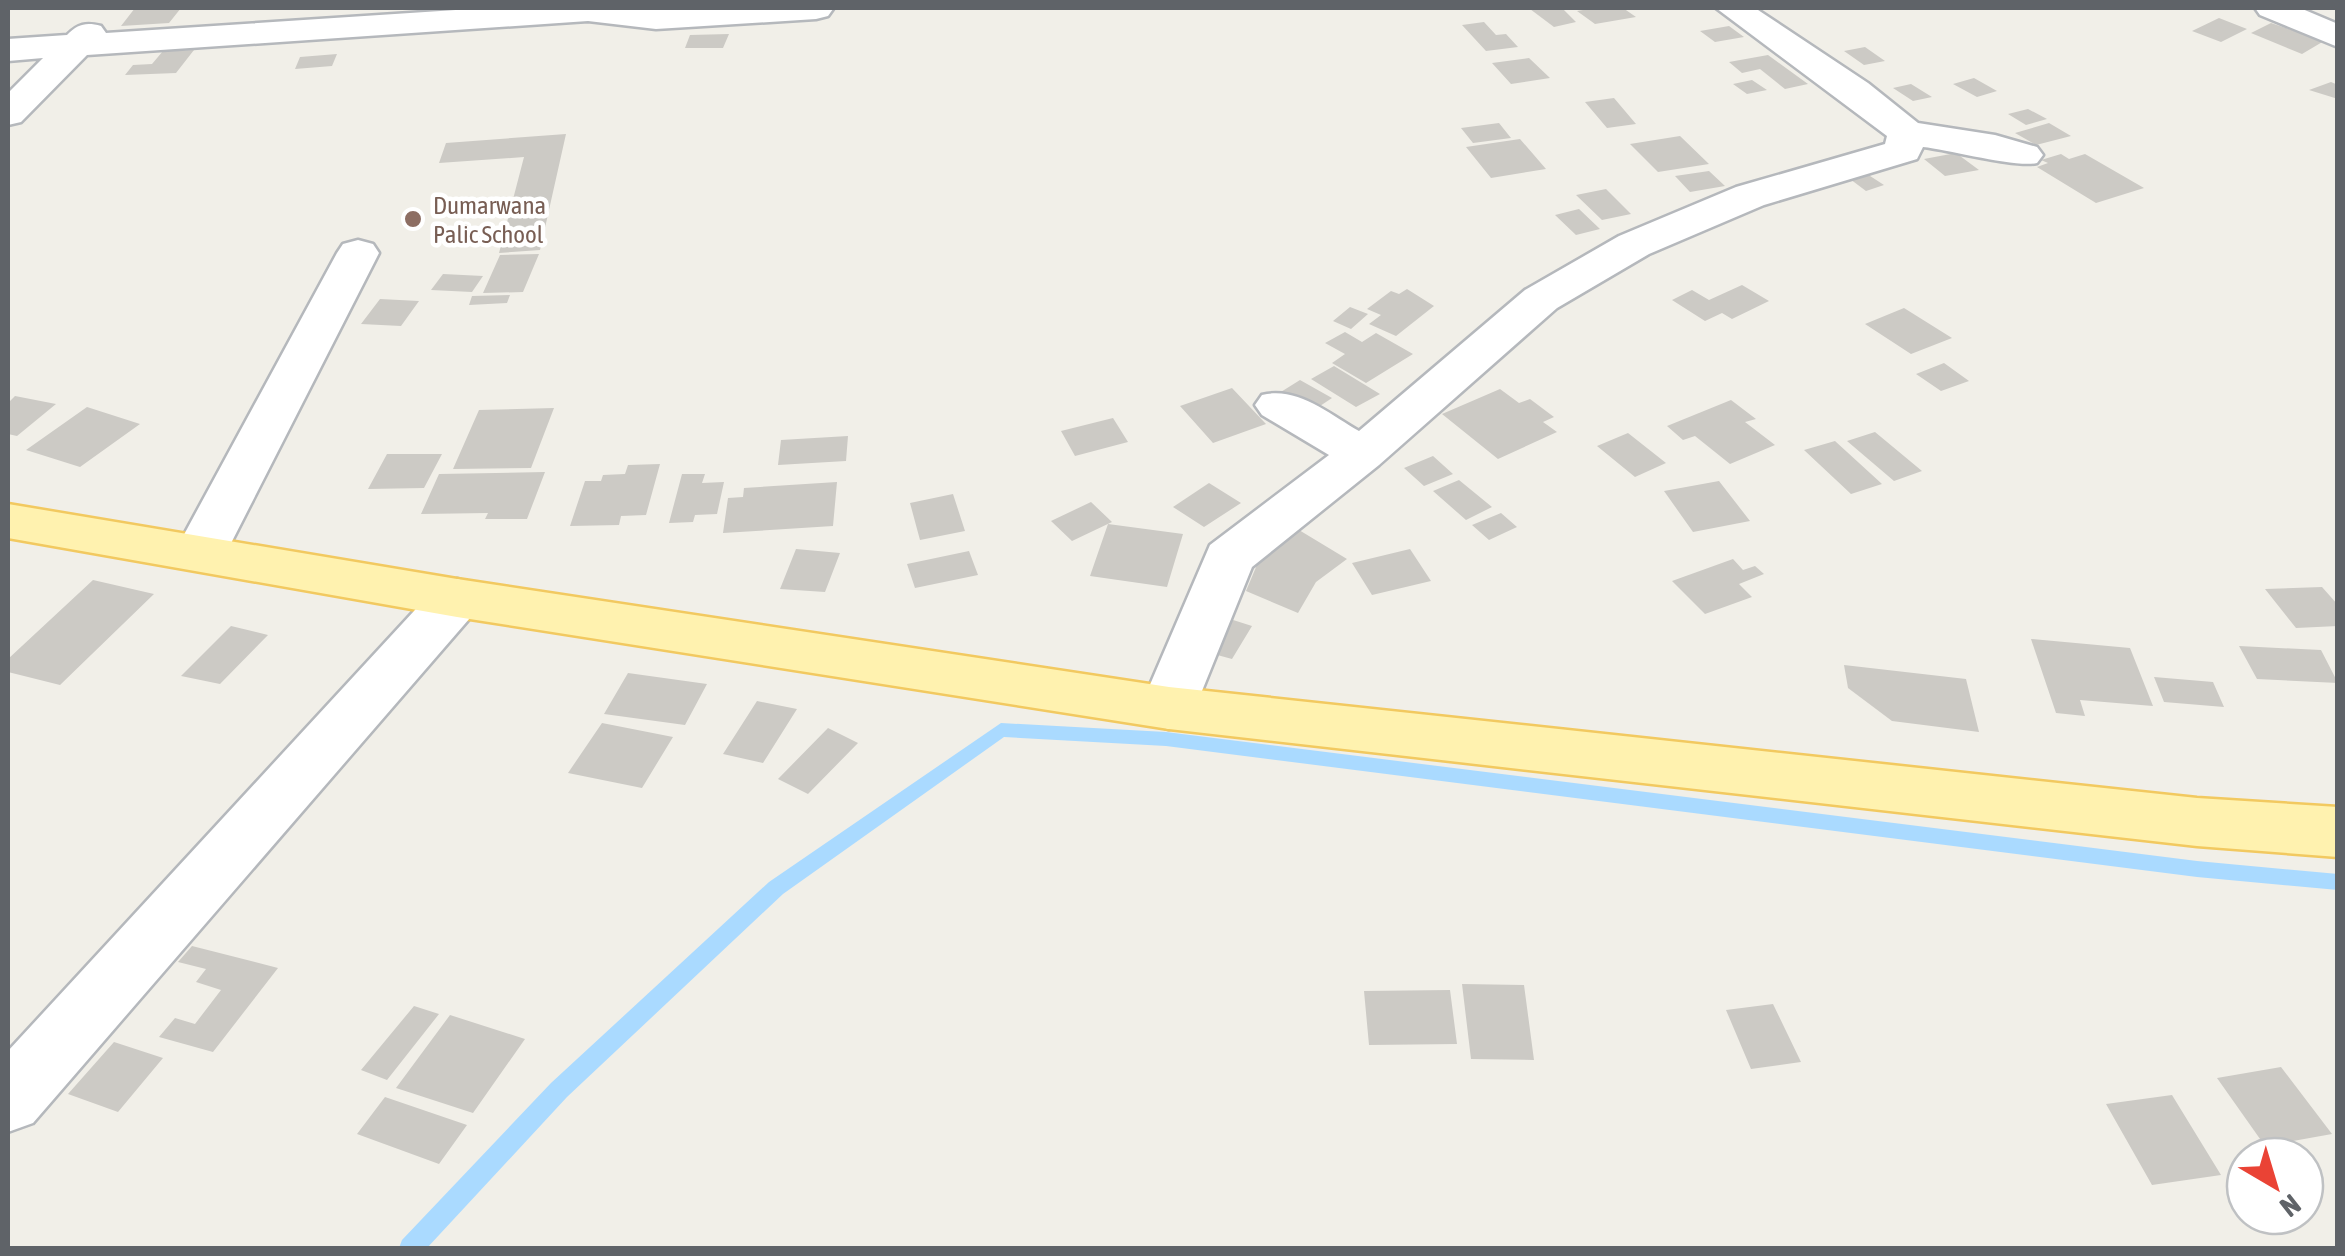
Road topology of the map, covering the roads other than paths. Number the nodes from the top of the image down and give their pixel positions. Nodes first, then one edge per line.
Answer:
1 (117, 8) edge
2 (1733, 8) edge
3 (2272, 8) edge
4 (816, 10) edge
5 (2338, 37) edge
6 (76, 46) junction
7 (8, 50) edge
8 (8, 114) edge
9 (1907, 134) junction
10 (2023, 155) dead end
11 (358, 253) dead end
12 (1279, 404) dead end
13 (1362, 454) junction
14 (8, 521) edge
15 (200, 552) junction
16 (458, 598) junction
17 (1169, 708) junction
18 (2338, 832) edge
19 (8, 1100) edge

1 - 6 street
2 - 9 street
3 - 5 street
4 - 6 street
6 - 7 street
6 - 8 street
9 - 10 street
9 - 13 street
11 - 15 street
12 - 13 street
13 - 17 street
14 - 15 main road
15 - 16 main road
16 - 17 main road
16 - 19 street
17 - 18 main road

